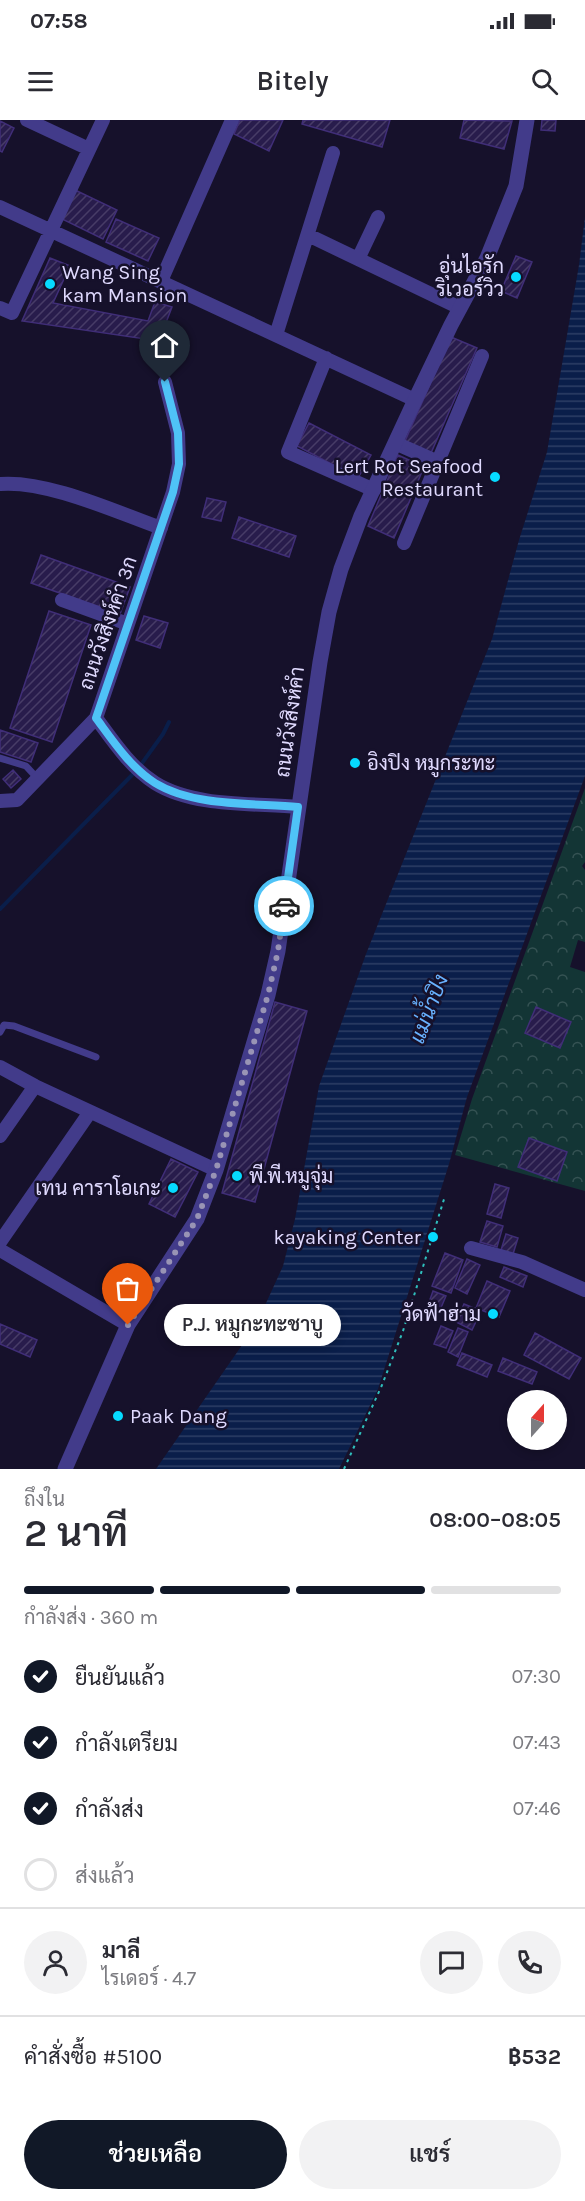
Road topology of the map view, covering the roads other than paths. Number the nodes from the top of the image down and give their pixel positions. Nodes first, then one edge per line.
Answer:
1 (27, 120) edge
2 (103, 120) edge
3 (232, 120) edge
4 (527, 120) edge
5 (89, 149) junction
6 (333, 153) dead end
7 (0, 207) edge
8 (378, 217) dead end
9 (51, 231) junction
10 (308, 235) junction
11 (358, 259) junction
12 (161, 281) junction
13 (0, 308) edge
14 (460, 308) junction
15 (276, 334) junction
16 (482, 356) dead end
17 (326, 358) junction
18 (165, 382) dead end
19 (415, 400) junction
20 (395, 443) junction
21 (438, 462) junction
22 (0, 484) edge
23 (374, 490) junction
24 (161, 528) junction
25 (404, 543) dead end
26 (62, 600) dead end
27 (128, 624) junction
28 (96, 718) junction
29 (0, 758) edge
30 (38, 779) junction
31 (0, 801) edge
32 (298, 807) junction
33 (0, 1032) edge
34 (96, 1057) dead end
35 (0, 1067) edge
36 (35, 1086) junction
37 (90, 1112) junction
38 (0, 1136) edge
39 (216, 1170) junction
40 (0, 1242) edge
41 (471, 1248) dead end
42 (0, 1250) edge
43 (585, 1290) edge
44 (128, 1325) junction
45 (65, 1469) edge

1 - 5 street
2 - 5 street
3 - 12 street
4 - 14 street, ถนนวังสิงห์คำ
5 - 9 street
6 - 10 street
7 - 9 street
8 - 11 street
9 - 12 street
9 - 13 street
10 - 11 street
10 - 15 street
11 - 14 street
12 - 15 street
14 - 19 street, ถนนวังสิงห์คำ
15 - 17 street
16 - 21 street
17 - 19 street
17 - 23 street
18 - 24 street, ถนนวังสิงห์คำ 3ก
19 - 20 street, ถนนวังสิงห์คำ
20 - 21 street
20 - 23 street, ถนนวังสิงห์คำ
21 - 25 street
22 - 24 street
23 - 32 street, ถนนวังสิงห์คำ
24 - 27 street, ถนนวังสิงห์คำ 3ก
26 - 27 street
27 - 28 street, ถนนวังสิงห์คำ 3ก
28 - 30 street
28 - 32 street, ถนนวังสิงห์คำ 3ก
29 - 30 lane
30 - 31 street
32 - 39 street, ถนนวังสิงห์คำ
33 - 34 lane
35 - 36 street
36 - 37 street
36 - 38 street
37 - 39 street
37 - 40 street
39 - 44 street, ถนนวังสิงห์คำ
41 - 43 street
42 - 44 street
44 - 45 street, ถนนวังสิงห์คำ

